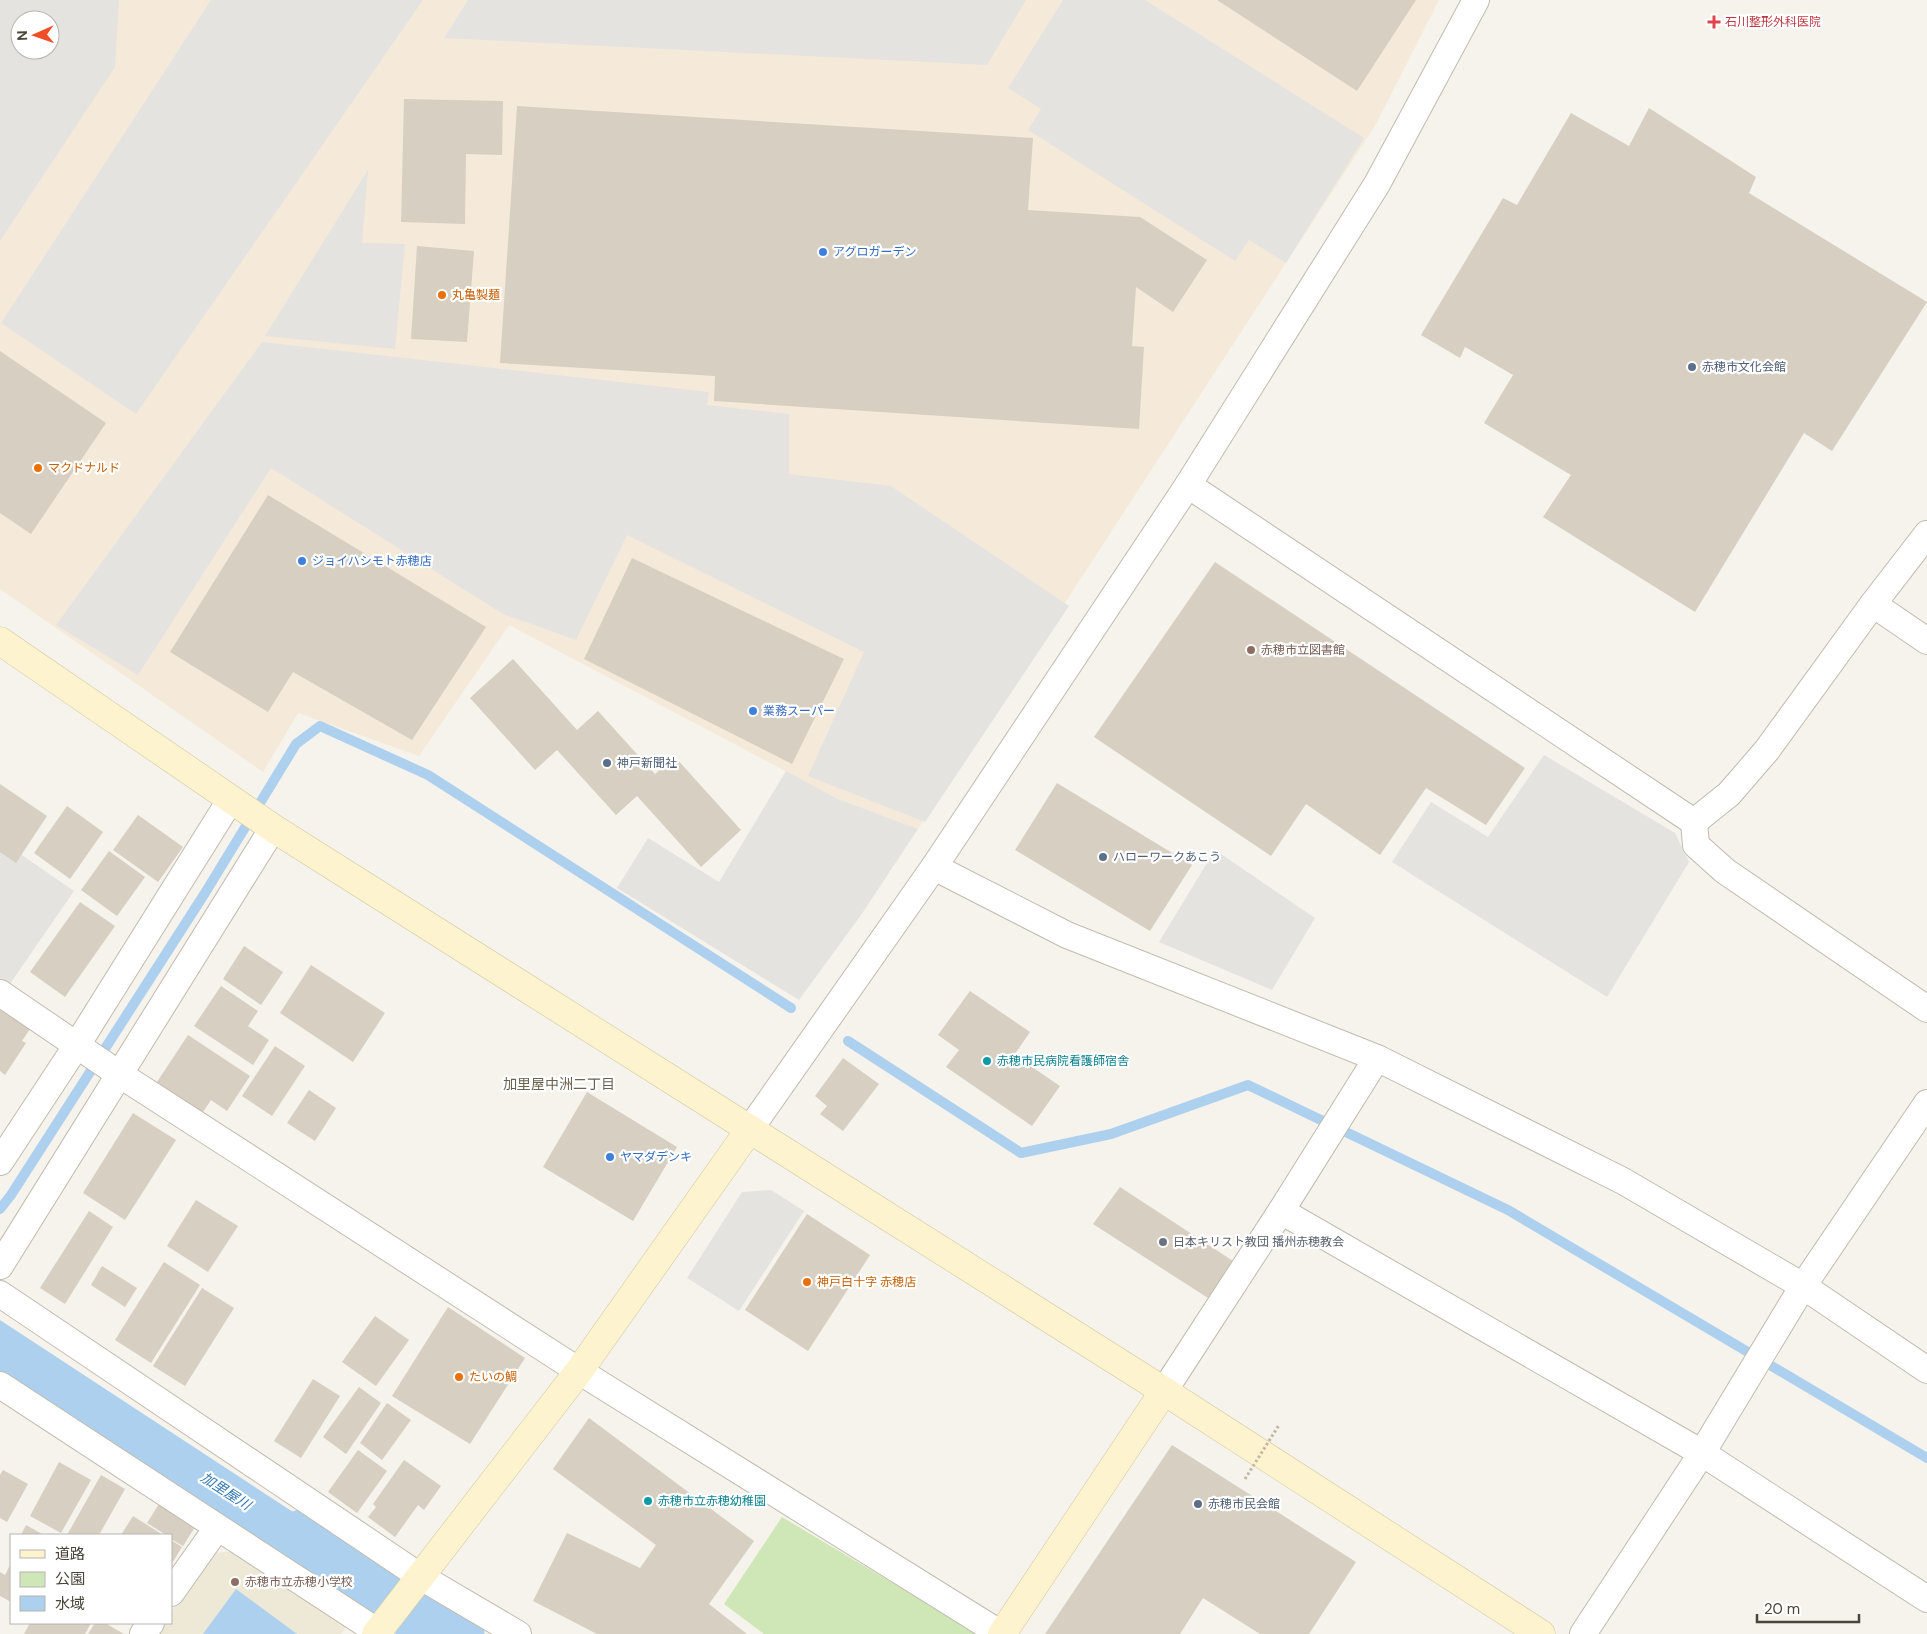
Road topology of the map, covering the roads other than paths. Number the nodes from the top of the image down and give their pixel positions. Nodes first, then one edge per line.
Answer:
1 (1476, 0) edge
2 (1188, 486) junction
3 (1927, 534) edge
4 (1873, 604) junction
5 (0, 641) edge
6 (1927, 641) edge
7 (234, 801) junction
8 (1694, 822) junction
9 (268, 824) junction
10 (934, 867) junction
11 (0, 994) edge
12 (1927, 1009) edge
13 (77, 1045) junction
14 (1378, 1058) junction
15 (119, 1074) junction
16 (1927, 1104) edge
17 (750, 1129) junction
18 (0, 1162) edge
19 (1282, 1211) junction
20 (0, 1266) edge
21 (1803, 1286) junction
22 (0, 1294) edge
23 (1927, 1370) edge
24 (578, 1371) junction
25 (0, 1384) edge
26 (1164, 1391) junction
27 (1702, 1453) junction
28 (216, 1528) junction
29 (417, 1582) junction
30 (172, 1592) edge
31 (1927, 1599) edge
32 (380, 1629) edge
33 (518, 1634) edge
34 (1001, 1634) edge
35 (1541, 1634) edge
36 (1583, 1634) edge

1 - 2 street
2 - 8 street
2 - 10 street
3 - 4 street
4 - 6 street
4 - 8 street
5 - 7 street
7 - 9 street
7 - 13 street
8 - 12 street
9 - 15 street
9 - 17 street
10 - 14 street
10 - 17 street
11 - 13 street
13 - 15 street
13 - 18 street
14 - 19 street
14 - 21 street
15 - 20 street
15 - 24 street
16 - 21 street
17 - 24 street
17 - 26 street
19 - 26 street
19 - 27 street
21 - 23 street
21 - 27 street
22 - 29 street
24 - 29 street
24 - 34 street
25 - 28 street
26 - 34 street
26 - 35 street
27 - 31 street
27 - 36 street
28 - 30 street
28 - 32 street
29 - 32 street
29 - 33 street

